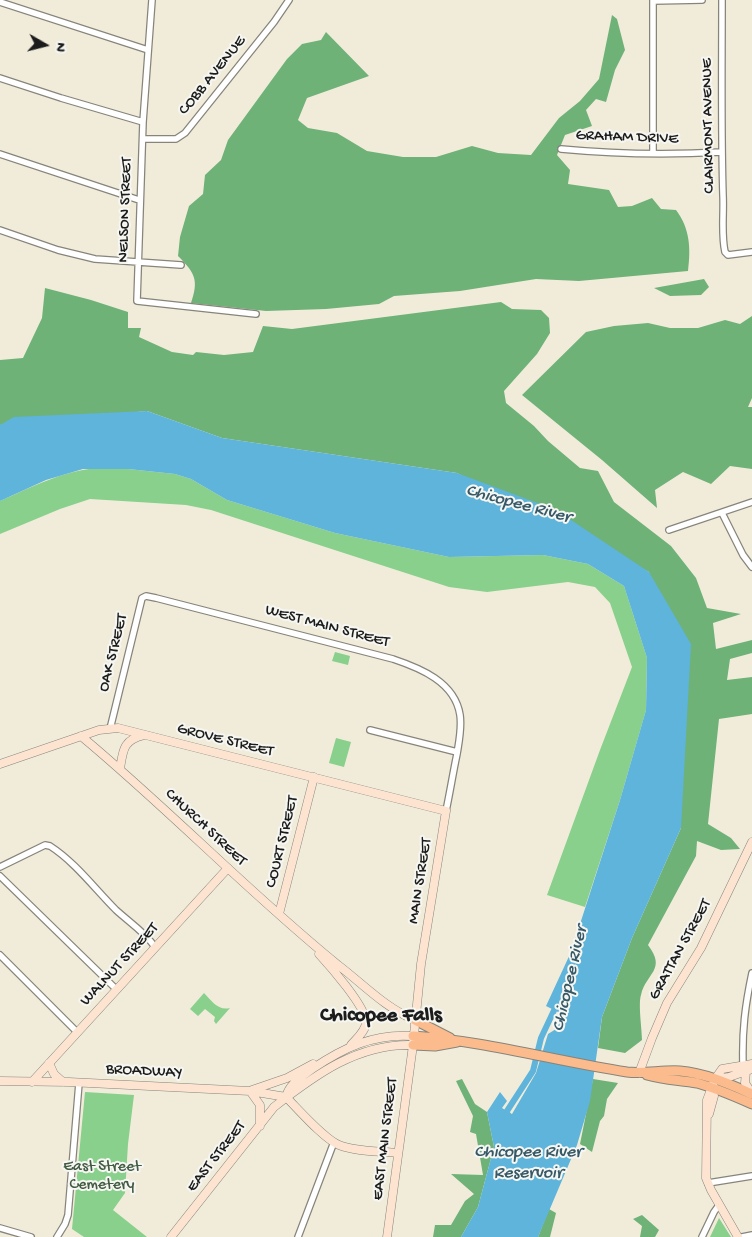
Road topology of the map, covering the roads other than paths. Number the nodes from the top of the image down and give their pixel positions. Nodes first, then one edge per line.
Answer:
1 (152, 0) edge
2 (289, 0) edge
3 (653, 0) edge
4 (702, 0) edge
5 (722, 0) edge
6 (0, 2) edge
7 (148, 50) junction
8 (0, 78) edge
9 (143, 122) junction
10 (142, 139) junction
11 (560, 149) dead end
12 (722, 152) junction
13 (653, 153) junction
14 (0, 154) edge
15 (139, 200) junction
16 (0, 230) edge
17 (752, 252) edge
18 (138, 262) junction
19 (181, 265) dead end
20 (256, 314) dead end
21 (752, 502) edge
22 (722, 513) junction
23 (669, 530) dead end
24 (752, 566) edge
25 (156, 598) joint
26 (460, 723) joint
27 (110, 728) junction
28 (370, 730) dead end
29 (146, 735) junction
30 (81, 736) junction
31 (457, 752) junction
32 (0, 764) edge
33 (120, 768) junction
34 (314, 777) junction
35 (446, 811) junction
36 (752, 842) edge
37 (0, 867) edge
38 (228, 868) junction
39 (0, 876) edge
40 (279, 914) junction
41 (310, 943) junction
42 (155, 947) junction
43 (0, 955) edge
44 (752, 973) edge
45 (116, 989) junction
46 (415, 1020) junction
47 (77, 1032) junction
48 (413, 1040) junction
49 (456, 1040) junction
50 (350, 1046) junction
51 (330, 1057) junction
52 (48, 1063) junction
53 (752, 1064) edge
54 (744, 1068) edge
55 (639, 1073) junction
56 (0, 1081) edge
57 (32, 1082) junction
58 (63, 1082) junction
59 (79, 1083) junction
60 (714, 1083) junction
61 (250, 1091) junction
62 (752, 1094) edge
63 (286, 1097) junction
64 (752, 1104) edge
65 (260, 1126) junction
66 (334, 1142) junction
67 (398, 1153) junction
68 (752, 1176) edge
69 (708, 1183) junction
70 (719, 1205) junction
71 (0, 1228) edge
72 (752, 1235) edge
73 (30, 1237) edge
74 (58, 1237) edge
75 (171, 1237) edge
76 (298, 1237) edge
77 (387, 1237) edge
78 (702, 1237) edge
79 (738, 1237) edge
80 (742, 1237) edge

1 - 7 street, NELSON STREET
2 - 10 street, COBB AVENUE
3 - 4 street
3 - 13 street
5 - 12 street, CLAIRMONT AVENUE
6 - 7 street
7 - 9 street, NELSON STREET
8 - 9 street
9 - 10 street, NELSON STREET
10 - 15 street, NELSON STREET
11 - 13 street, GRAHAM DRIVE
12 - 13 street, GRAHAM DRIVE
12 - 17 street, CLAIRMONT AVENUE
14 - 15 street
15 - 18 street, NELSON STREET
16 - 18 street
18 - 19 street
18 - 20 street, NELSON STREET
21 - 22 street
22 - 23 street
22 - 24 street
25 - 26 street, WEST MAIN STREET
25 - 27 street, OAK STREET
26 - 31 street, MAIN STREET
27 - 29 main road, GROVE STREET
27 - 30 main road, GROVE STREET
28 - 31 street
29 - 33 main road
29 - 34 main road, GROVE STREET
30 - 32 main road, GROVE STREET
30 - 33 main road, CHURCH STREET
31 - 35 street, MAIN STREET
33 - 38 main road, CHURCH STREET
34 - 35 main road, GROVE STREET
34 - 40 main road, COURT STREET
35 - 46 main road, MAIN STREET
36 - 55 main road, GRATTAN STREET
37 - 42 street
38 - 40 main road, CHURCH STREET
38 - 42 main road, WALNUT STREET
39 - 45 street
40 - 41 main road, CHURCH STREET
41 - 46 main road, CHURCH STREET
41 - 50 main road, CHURCH STREET
42 - 45 main road, WALNUT STREET
43 - 47 street
44 - 54 street
45 - 47 main road, WALNUT STREET
46 - 48 main road, MAIN STREET
46 - 49 main road
47 - 52 main road, WALNUT STREET
48 - 49 main road
48 - 50 main road
48 - 63 main road
48 - 67 main road, EAST MAIN STREET
49 - 55 main road
50 - 51 main road
51 - 61 main road
51 - 63 main road
52 - 57 main road, WALNUT STREET
52 - 58 main road
53 - 54 main road
54 - 60 main road
54 - 60 main road
54 - 62 main road
55 - 60 main road
56 - 57 main road, BROADWAY
57 - 58 main road, BROADWAY
58 - 59 main road, BROADWAY
59 - 61 main road, BROADWAY
59 - 74 street
60 - 62 main road
60 - 64 main road
60 - 69 main road
61 - 63 main road, BROADWAY
61 - 65 main road
63 - 65 main road, EAST STREET
63 - 66 main road
65 - 75 main road, EAST STREET
66 - 67 main road
66 - 76 street
67 - 77 main road, EAST MAIN STREET
68 - 69 street
69 - 70 main road
70 - 78 street
70 - 79 main road
71 - 73 street
72 - 80 street

